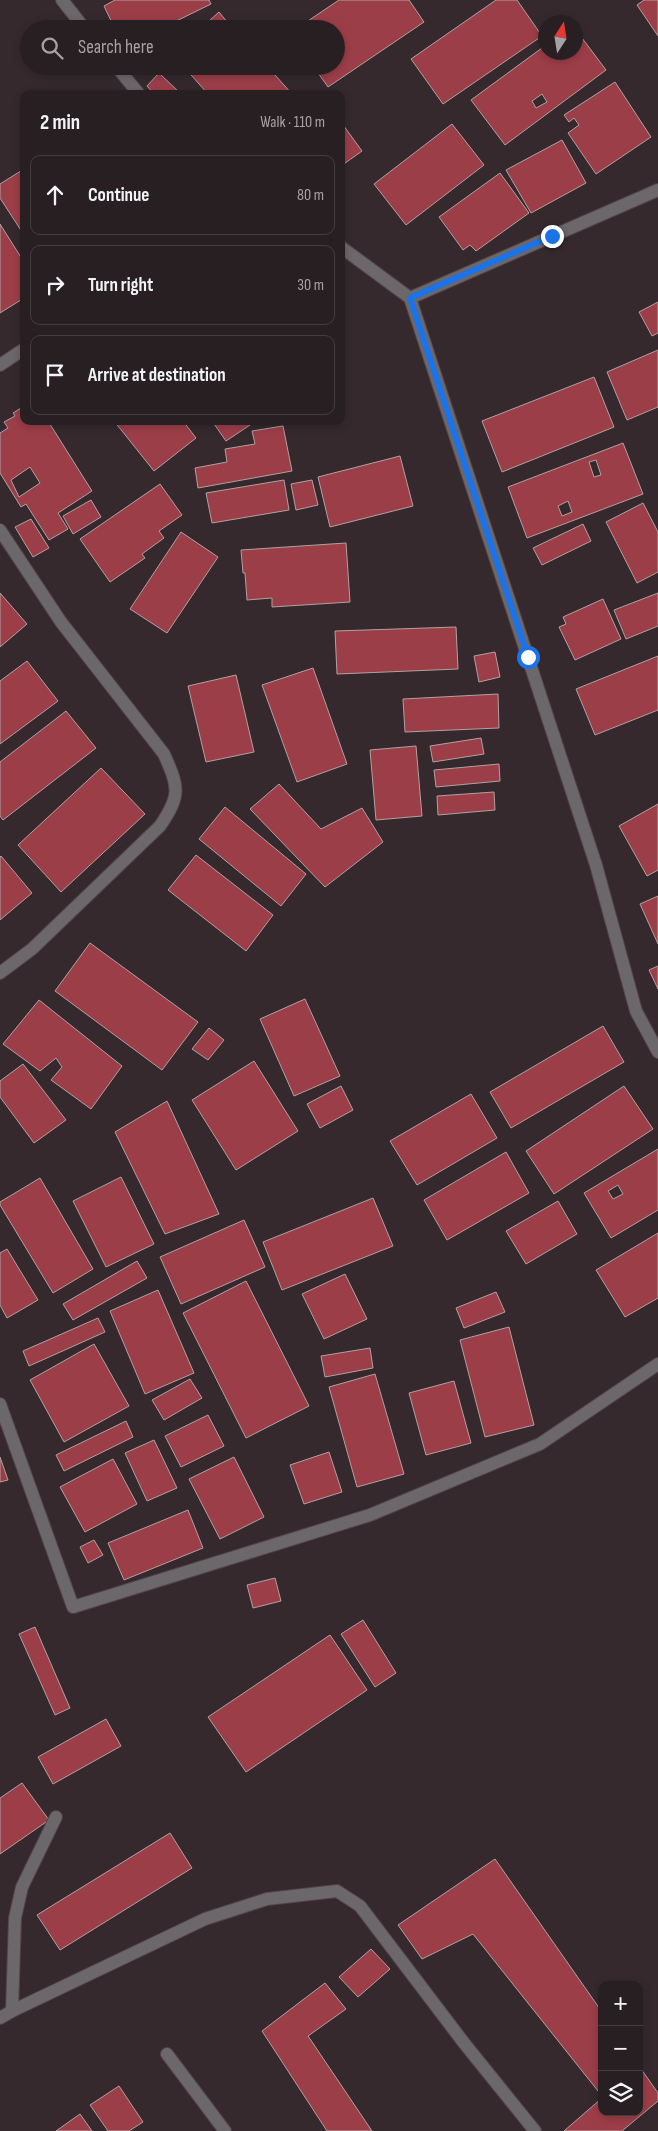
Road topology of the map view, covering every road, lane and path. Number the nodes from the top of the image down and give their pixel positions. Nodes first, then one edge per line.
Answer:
1 (62, 0) edge
2 (78, 20) edge
3 (123, 75) edge
4 (136, 90) edge
5 (658, 190) edge
6 (345, 250) edge
7 (410, 298) junction
8 (20, 352) edge
9 (0, 365) edge
10 (0, 530) edge
11 (0, 973) edge
12 (658, 1052) edge
13 (658, 1364) edge
14 (0, 1404) edge
15 (56, 1817) dead end
16 (12, 2011) junction
17 (0, 2018) edge
18 (167, 2054) dead end
19 (225, 2131) edge
20 (535, 2131) edge

1 - 2 street
3 - 4 street
5 - 7 street
6 - 7 street
7 - 12 street
8 - 9 street
10 - 11 street
13 - 14 street
15 - 16 street
16 - 17 street
16 - 20 street
18 - 19 street

